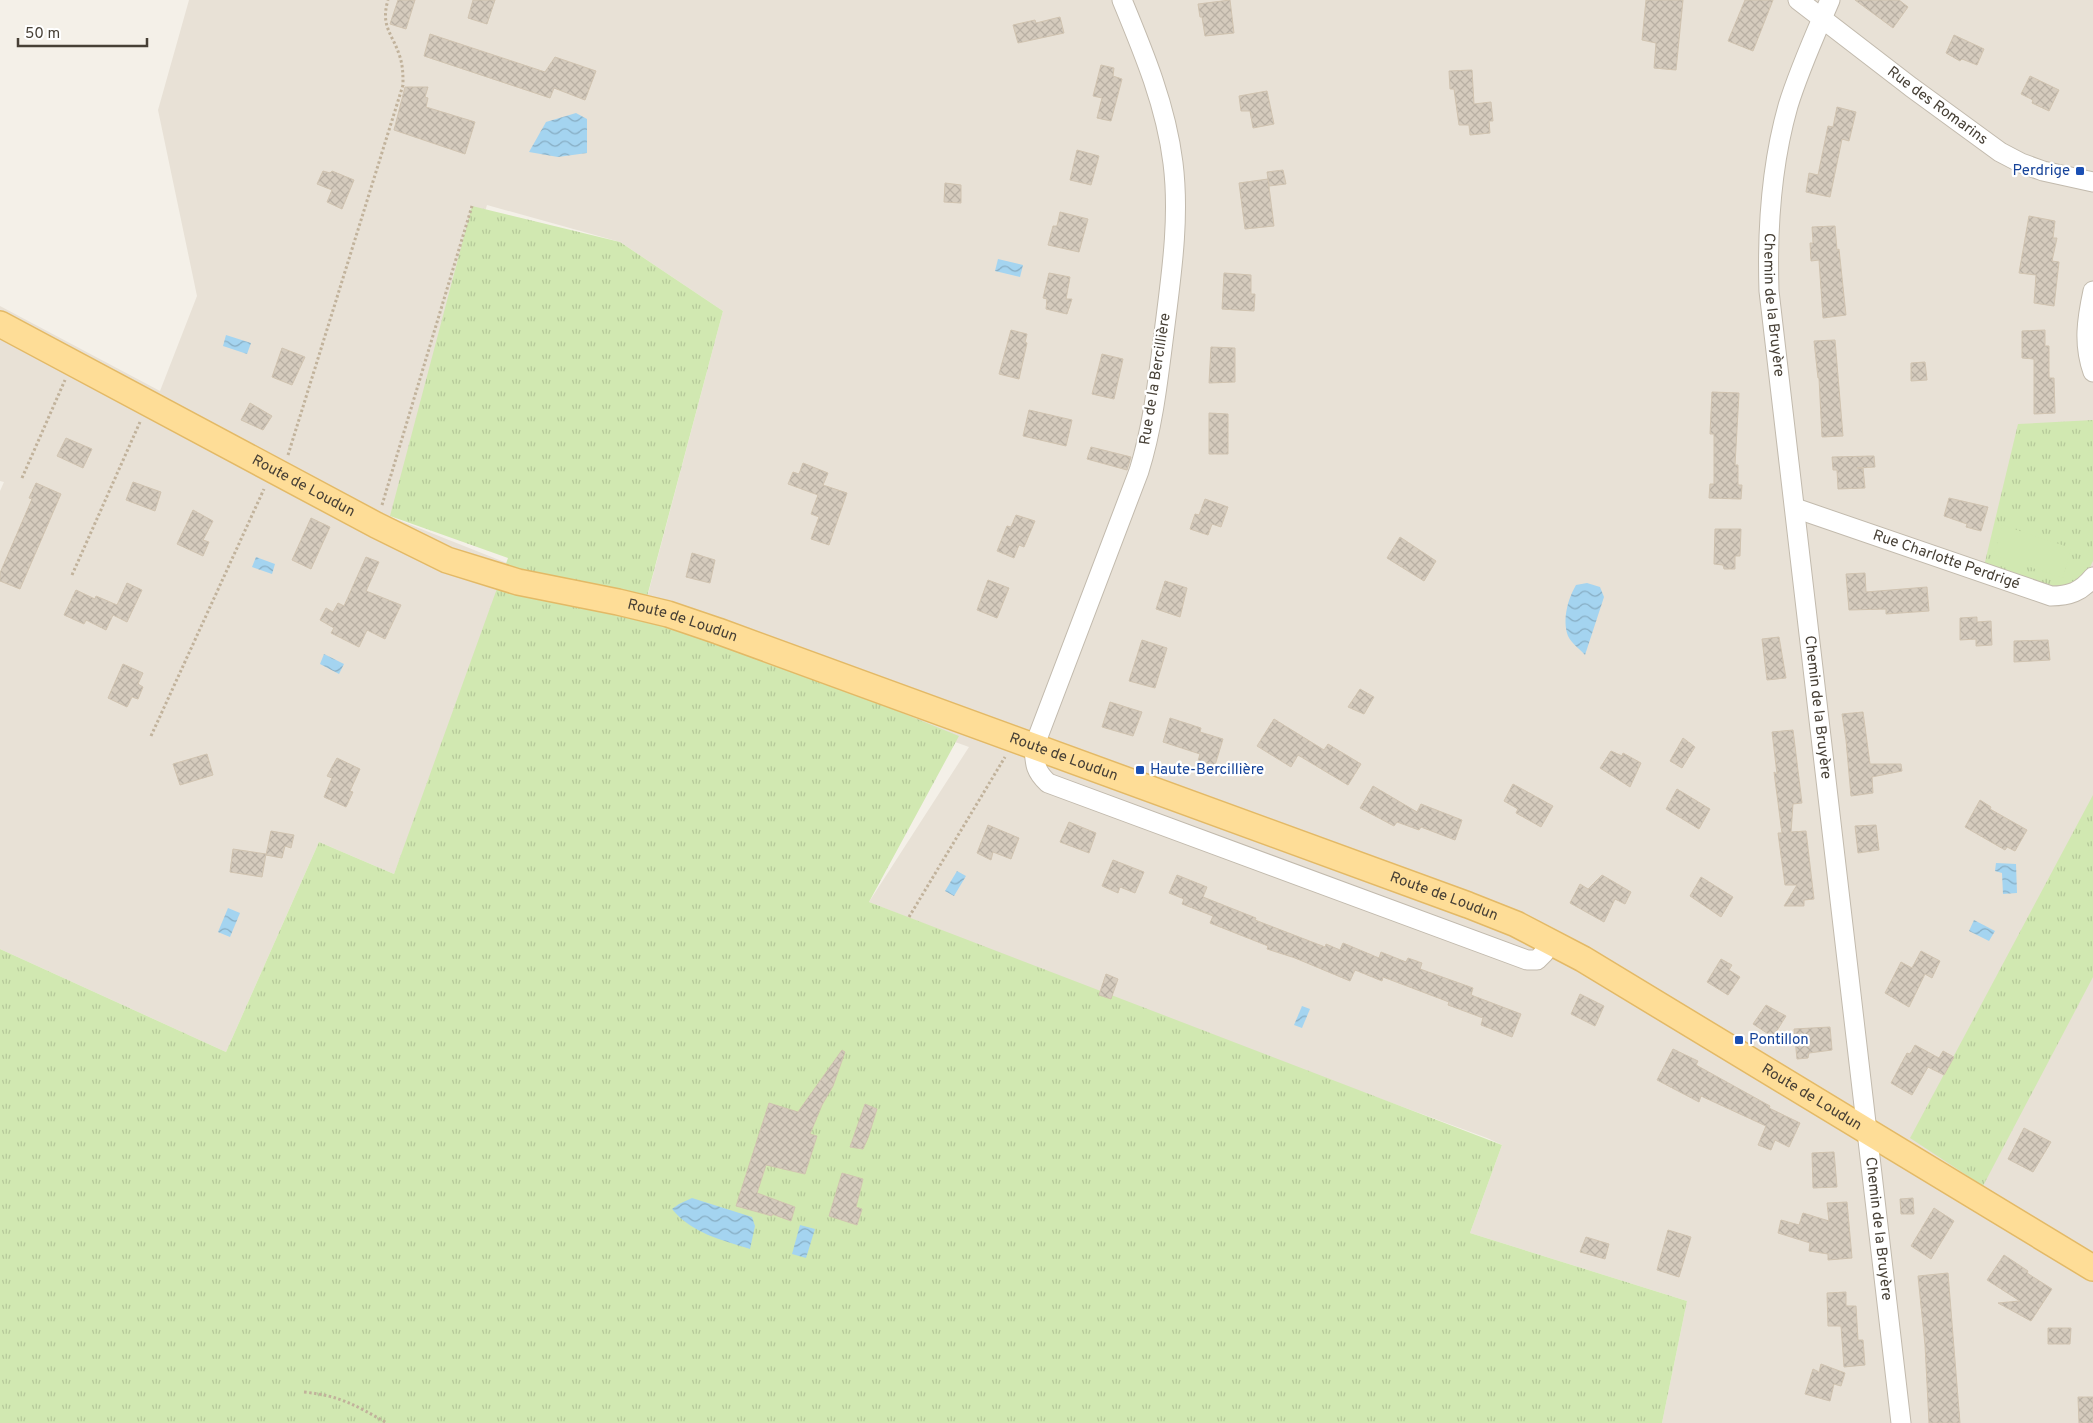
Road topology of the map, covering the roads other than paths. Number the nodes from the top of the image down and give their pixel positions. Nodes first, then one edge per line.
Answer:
1 (1122, 0) edge
2 (1798, 0) edge
3 (1830, 0) edge
4 (1822, 18) junction
5 (2093, 182) edge
6 (2093, 291) edge
7 (0, 324) edge
8 (2093, 372) edge
9 (1794, 508) junction
10 (2093, 578) edge
11 (1025, 743) junction
12 (1866, 1130) junction
13 (2093, 1268) edge
14 (1900, 1423) edge

1 - 11 street, Rue de la Bercillière
2 - 4 street, Rue des Romarins
3 - 4 street, Chemin de la Bruyère
4 - 5 street, Rue des Romarins
4 - 9 street, Chemin de la Bruyère
6 - 8 street
7 - 11 main road, Route de Loudun
9 - 10 street, Rue Charlotte Perdrigé
9 - 12 street, Chemin de la Bruyère
11 - 12 main road, Route de Loudun
12 - 13 main road, Route de Loudun
12 - 14 street, Chemin de la Bruyère

